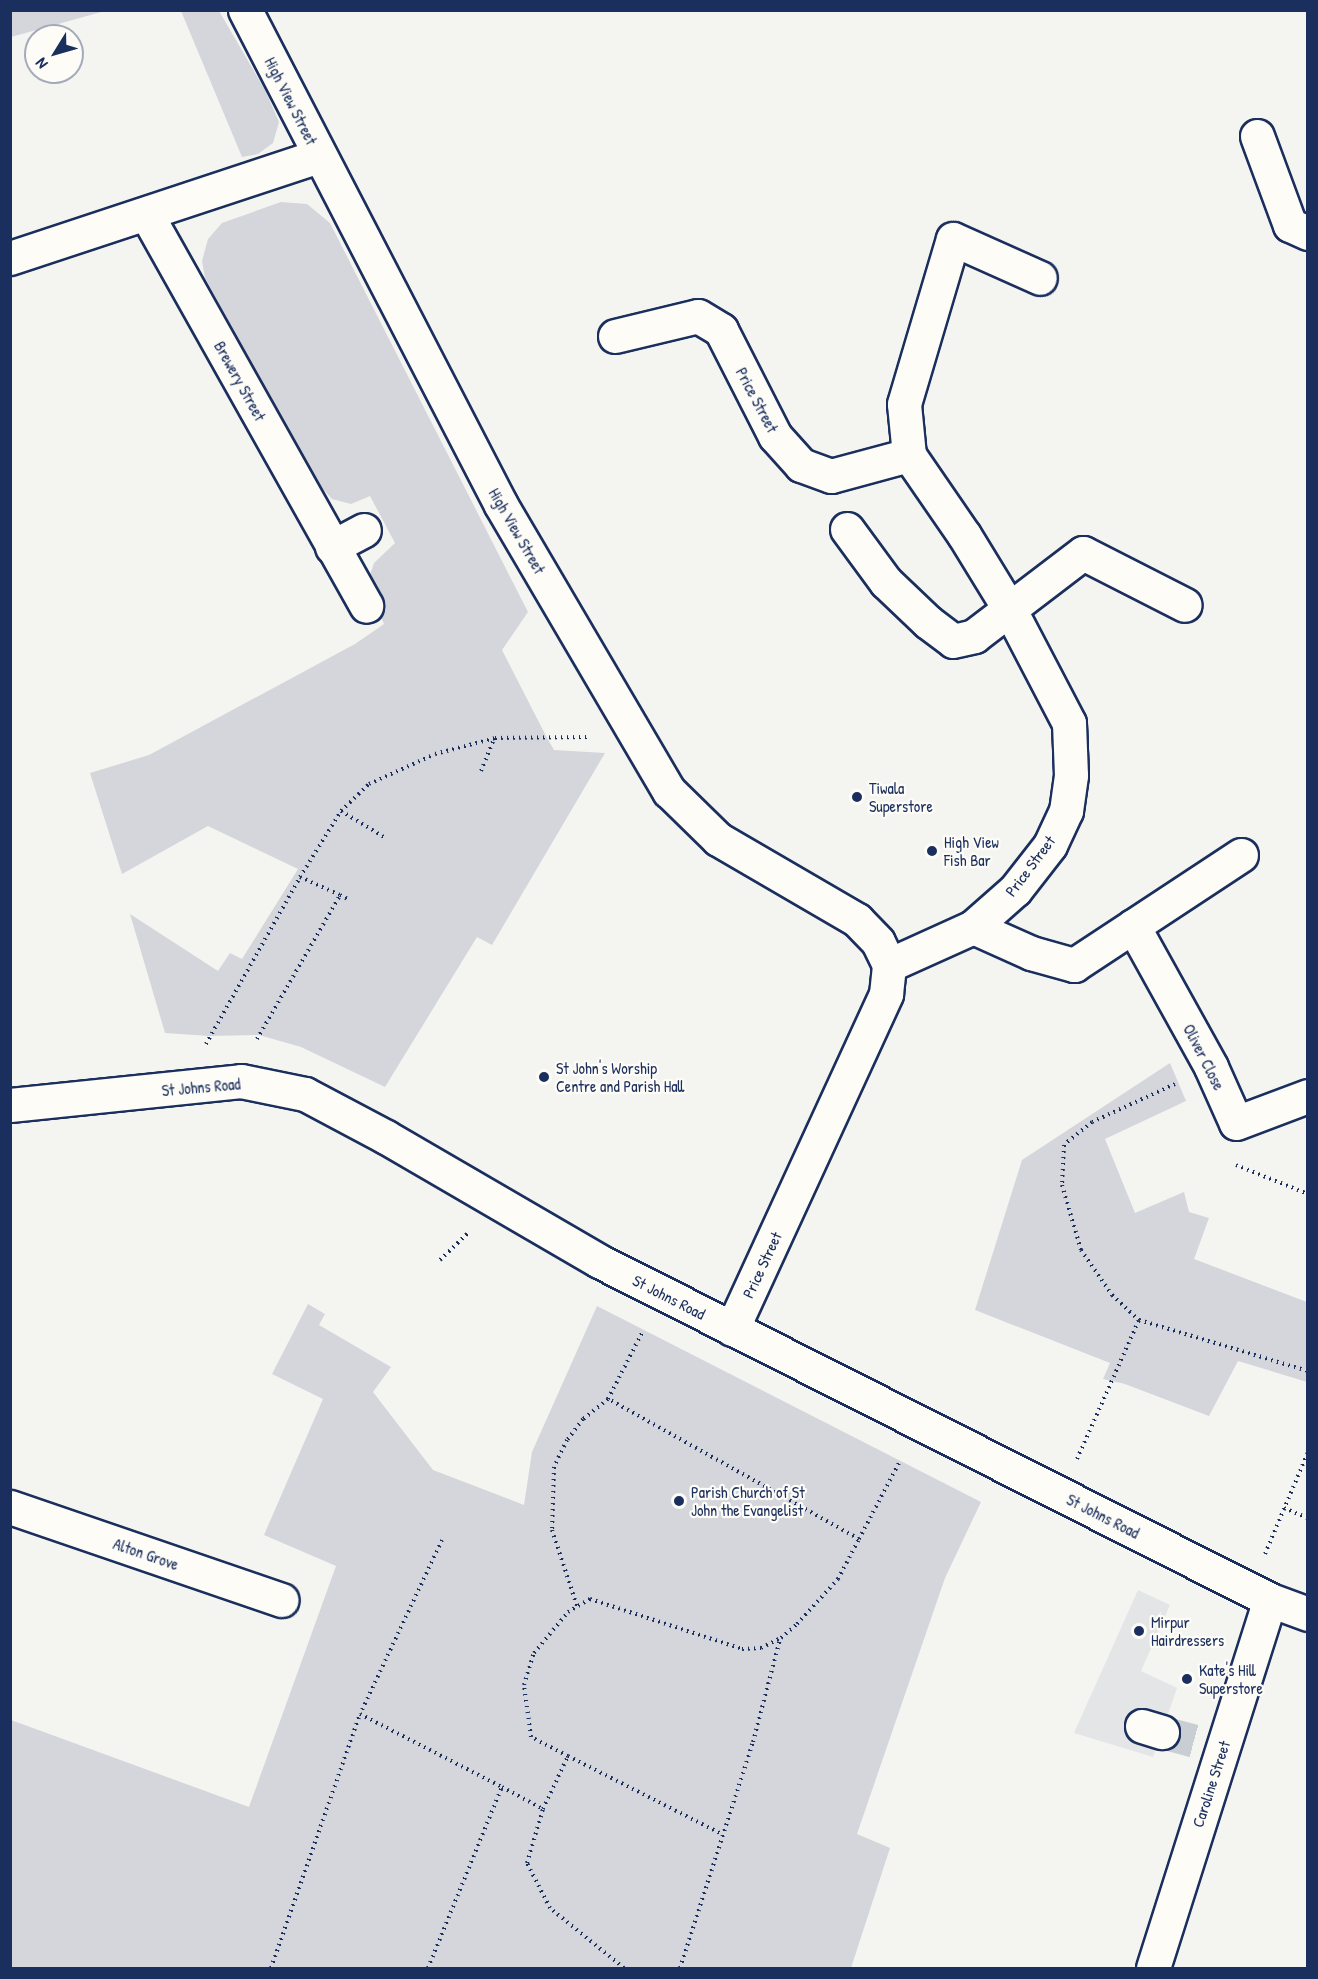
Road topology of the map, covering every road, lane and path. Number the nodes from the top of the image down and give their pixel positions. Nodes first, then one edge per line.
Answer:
1 (245, 10) edge
2 (1257, 136) dead end
3 (319, 156) junction
4 (147, 215) junction
5 (1308, 233) edge
6 (10, 258) edge
7 (1040, 278) dead end
8 (615, 336) dead end
9 (909, 455) junction
10 (847, 529) dead end
11 (364, 530) dead end
12 (332, 547) junction
13 (1185, 605) dead end
14 (366, 606) dead end
15 (1010, 610) junction
16 (592, 737) dead end
17 (495, 738) junction
18 (481, 771) dead end
19 (341, 811) junction
20 (384, 837) dead end
21 (1240, 855) dead end
22 (300, 877) junction
23 (340, 895) junction
24 (350, 900) dead end
25 (1133, 926) junction
26 (974, 927) junction
27 (889, 965) junction
28 (257, 1039) dead end
29 (1211, 1067) junction
30 (190, 1087) junction
31 (1308, 1096) edge
32 (10, 1105) edge
33 (1235, 1164) dead end
34 (1308, 1194) edge
35 (1139, 1320) junction
36 (732, 1329) junction
37 (643, 1331) dead end
38 (1308, 1371) edge
39 (608, 1399) junction
40 (1308, 1452) edge
41 (1077, 1460) dead end
42 (900, 1461) dead end
43 (10, 1507) edge
44 (1284, 1508) junction
45 (1308, 1518) edge
46 (859, 1539) junction
47 (442, 1540) dead end
48 (1262, 1562) dead end
49 (281, 1600) dead end
50 (1270, 1600) junction
51 (577, 1606) junction
52 (1308, 1614) edge
53 (781, 1638) junction
54 (360, 1714) junction
55 (568, 1756) junction
56 (501, 1787) junction
57 (543, 1809) junction
58 (722, 1834) junction
59 (271, 1968) edge
60 (428, 1968) edge
61 (624, 1968) edge
62 (680, 1968) edge
63 (1153, 1968) edge

1 - 3 street, High View Street
2 - 5 street
3 - 4 street
3 - 27 street, High View Street
4 - 6 street
4 - 12 street, Brewery Street
7 - 9 street, Price Street
8 - 9 street, Price Street
9 - 15 street, Price Street
10 - 15 street
11 - 12 street
12 - 14 street, Brewery Street
13 - 15 street
15 - 26 street, Price Street
16 - 17 path
17 - 18 path
17 - 19 path
19 - 20 path
19 - 22 path
21 - 25 street
22 - 23 path
22 - 30 path
23 - 24 path
23 - 28 path
25 - 26 street
25 - 29 street, Oliver Close
26 - 27 street, Price Street
27 - 36 street, Price Street
29 - 31 street, Oliver Close
29 - 35 path
30 - 32 street, St Johns Road
30 - 36 street, St Johns Road
33 - 34 path
35 - 38 path
35 - 41 path
36 - 50 street, St Johns Road
37 - 39 path
39 - 46 path
39 - 51 path
40 - 44 path
42 - 46 path
43 - 49 street, Alton Grove
44 - 45 path
44 - 48 path
46 - 53 path
47 - 54 path
50 - 52 street, St Johns Road
50 - 63 street, Caroline Street
51 - 53 path
51 - 55 path
53 - 58 path
54 - 56 path
54 - 59 path
55 - 57 path
55 - 58 path
56 - 57 path
56 - 60 path
57 - 61 path
58 - 62 path

